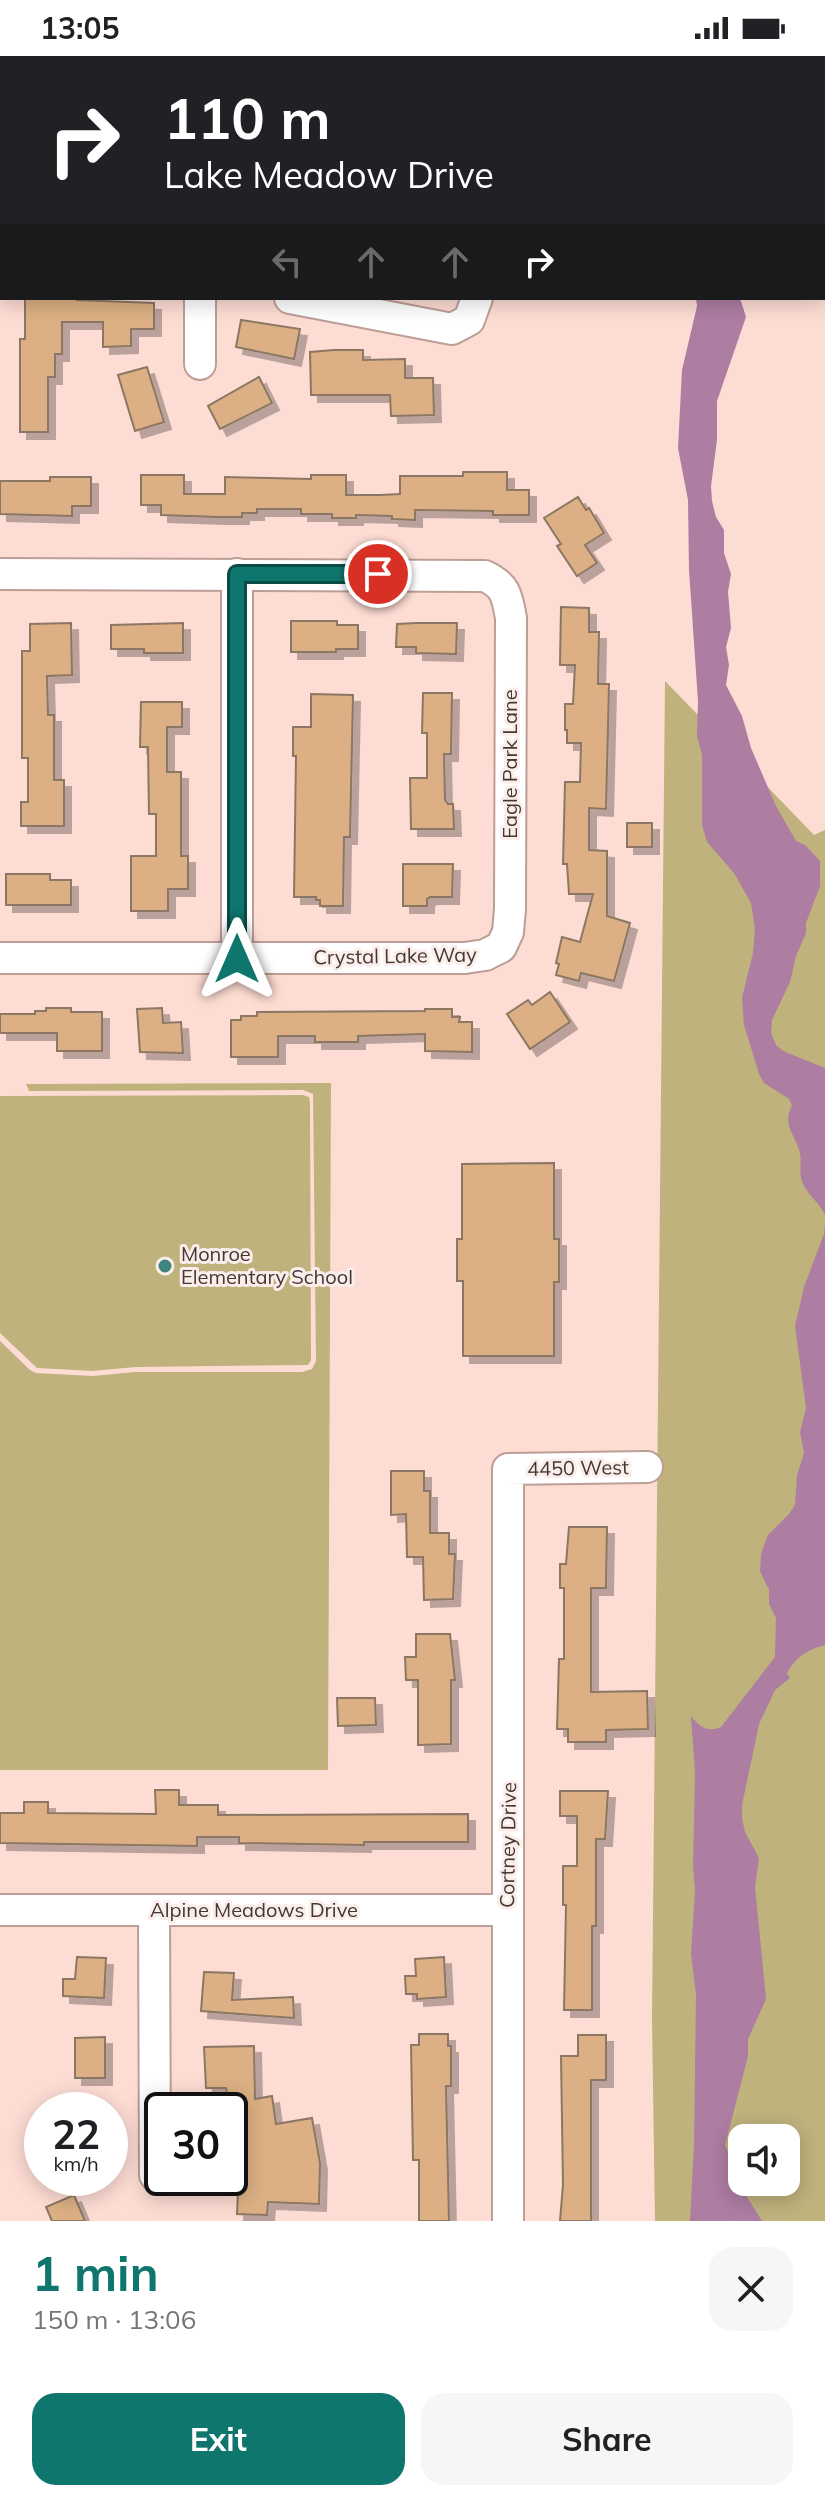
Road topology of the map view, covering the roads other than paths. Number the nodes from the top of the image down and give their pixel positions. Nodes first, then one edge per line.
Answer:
1 (200, 300) edge
2 (300, 300) edge
3 (476, 300) edge
4 (200, 364) dead end
5 (0, 574) edge
6 (237, 574) junction
7 (501, 947) joint
8 (0, 958) edge
9 (237, 959) junction
10 (647, 1467) dead end
11 (508, 1469) joint
12 (0, 1910) edge
13 (154, 1910) junction
14 (508, 1910) junction
15 (155, 2092) edge
16 (508, 2221) edge

1 - 4 street
2 - 3 street
5 - 6 street
6 - 7 street, Eagle Park Lane
6 - 9 street
7 - 9 street, Crystal Lake Way
8 - 9 street, Crystal Lake Way
10 - 11 street, 4450 West
11 - 14 street, Cortney Drive
12 - 13 street, Alpine Meadows Drive
13 - 14 street, Alpine Meadows Drive
13 - 15 street
14 - 16 street, Cortney Drive

